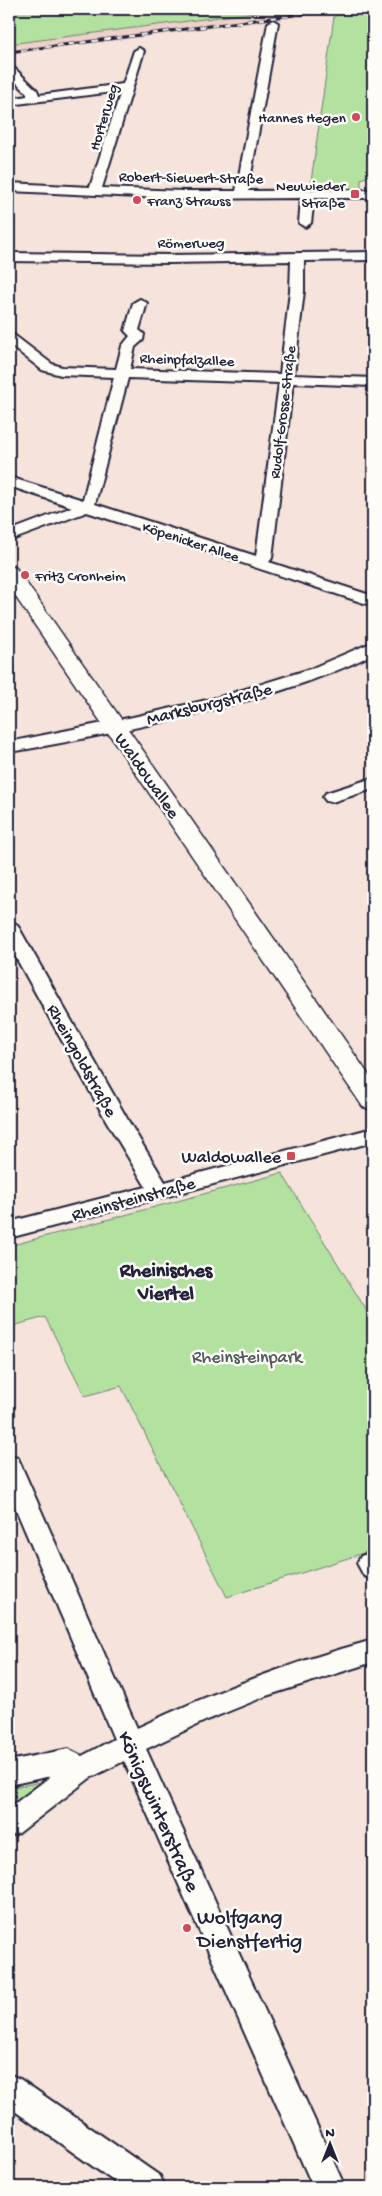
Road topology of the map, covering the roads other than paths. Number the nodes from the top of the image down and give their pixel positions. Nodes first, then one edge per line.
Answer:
1 (274, 24) dead end
2 (139, 51) dead end
3 (9, 68) edge
4 (127, 88) junction
5 (34, 99) junction
6 (9, 102) edge
7 (9, 187) edge
8 (95, 192) junction
9 (308, 194) junction
10 (373, 194) edge
11 (241, 195) junction
12 (305, 223) dead end
13 (373, 256) edge
14 (9, 257) edge
15 (298, 258) junction
16 (140, 303) dead end
17 (9, 338) edge
18 (122, 373) junction
19 (286, 379) junction
20 (373, 382) edge
21 (9, 481) edge
22 (86, 507) junction
23 (9, 536) edge
24 (257, 562) junction
25 (9, 572) edge
26 (373, 601) edge
27 (373, 647) edge
28 (115, 726) junction
29 (9, 747) edge
30 (373, 782) edge
31 (332, 796) dead end
32 (9, 928) edge
33 (373, 1101) edge
34 (373, 1135) edge
35 (160, 1191) junction
36 (9, 1230) edge
37 (9, 1465) edge
38 (373, 1651) edge
39 (130, 1744) junction
40 (80, 1770) junction
41 (9, 1773) edge
42 (9, 1824) edge
43 (9, 2090) edge
44 (326, 2186) edge
45 (149, 2187) edge

1 - 11 street
2 - 4 street, Horterweg
3 - 5 street
4 - 5 street
4 - 8 street, Horterweg
5 - 6 street
7 - 8 street, Robert-Siewert-Straße
8 - 11 street, Robert-Siewert-Straße
9 - 10 street, Robert-Siewert-Straße
9 - 11 street, Robert-Siewert-Straße
9 - 12 street
13 - 15 street, Römerweg
14 - 15 street, Römerweg
15 - 19 street, Rudolf-Grosse-Straße
16 - 18 street
17 - 18 street, Rheinpfalzallee
18 - 19 street, Rheinpfalzallee
18 - 22 street
19 - 20 street, Rheinpfalzallee
19 - 24 street, Rudolf-Grosse-Straße
21 - 22 street, Köpenicker Allee
22 - 23 street
22 - 24 street, Köpenicker Allee
24 - 26 street, Köpenicker Allee
25 - 28 street, Waldowallee
27 - 28 street, Marksburgstraße
28 - 29 street, Marksburgstraße
28 - 33 street, Waldowallee
30 - 31 street
32 - 35 street, Rheingoldstraße
34 - 35 street, Rheinsteinstraße
35 - 36 street, Rheinsteinstraße
37 - 39 street, Königswinterstraße
38 - 39 street
39 - 40 street
39 - 44 street, Königswinterstraße
40 - 41 street
40 - 42 street
43 - 45 street

